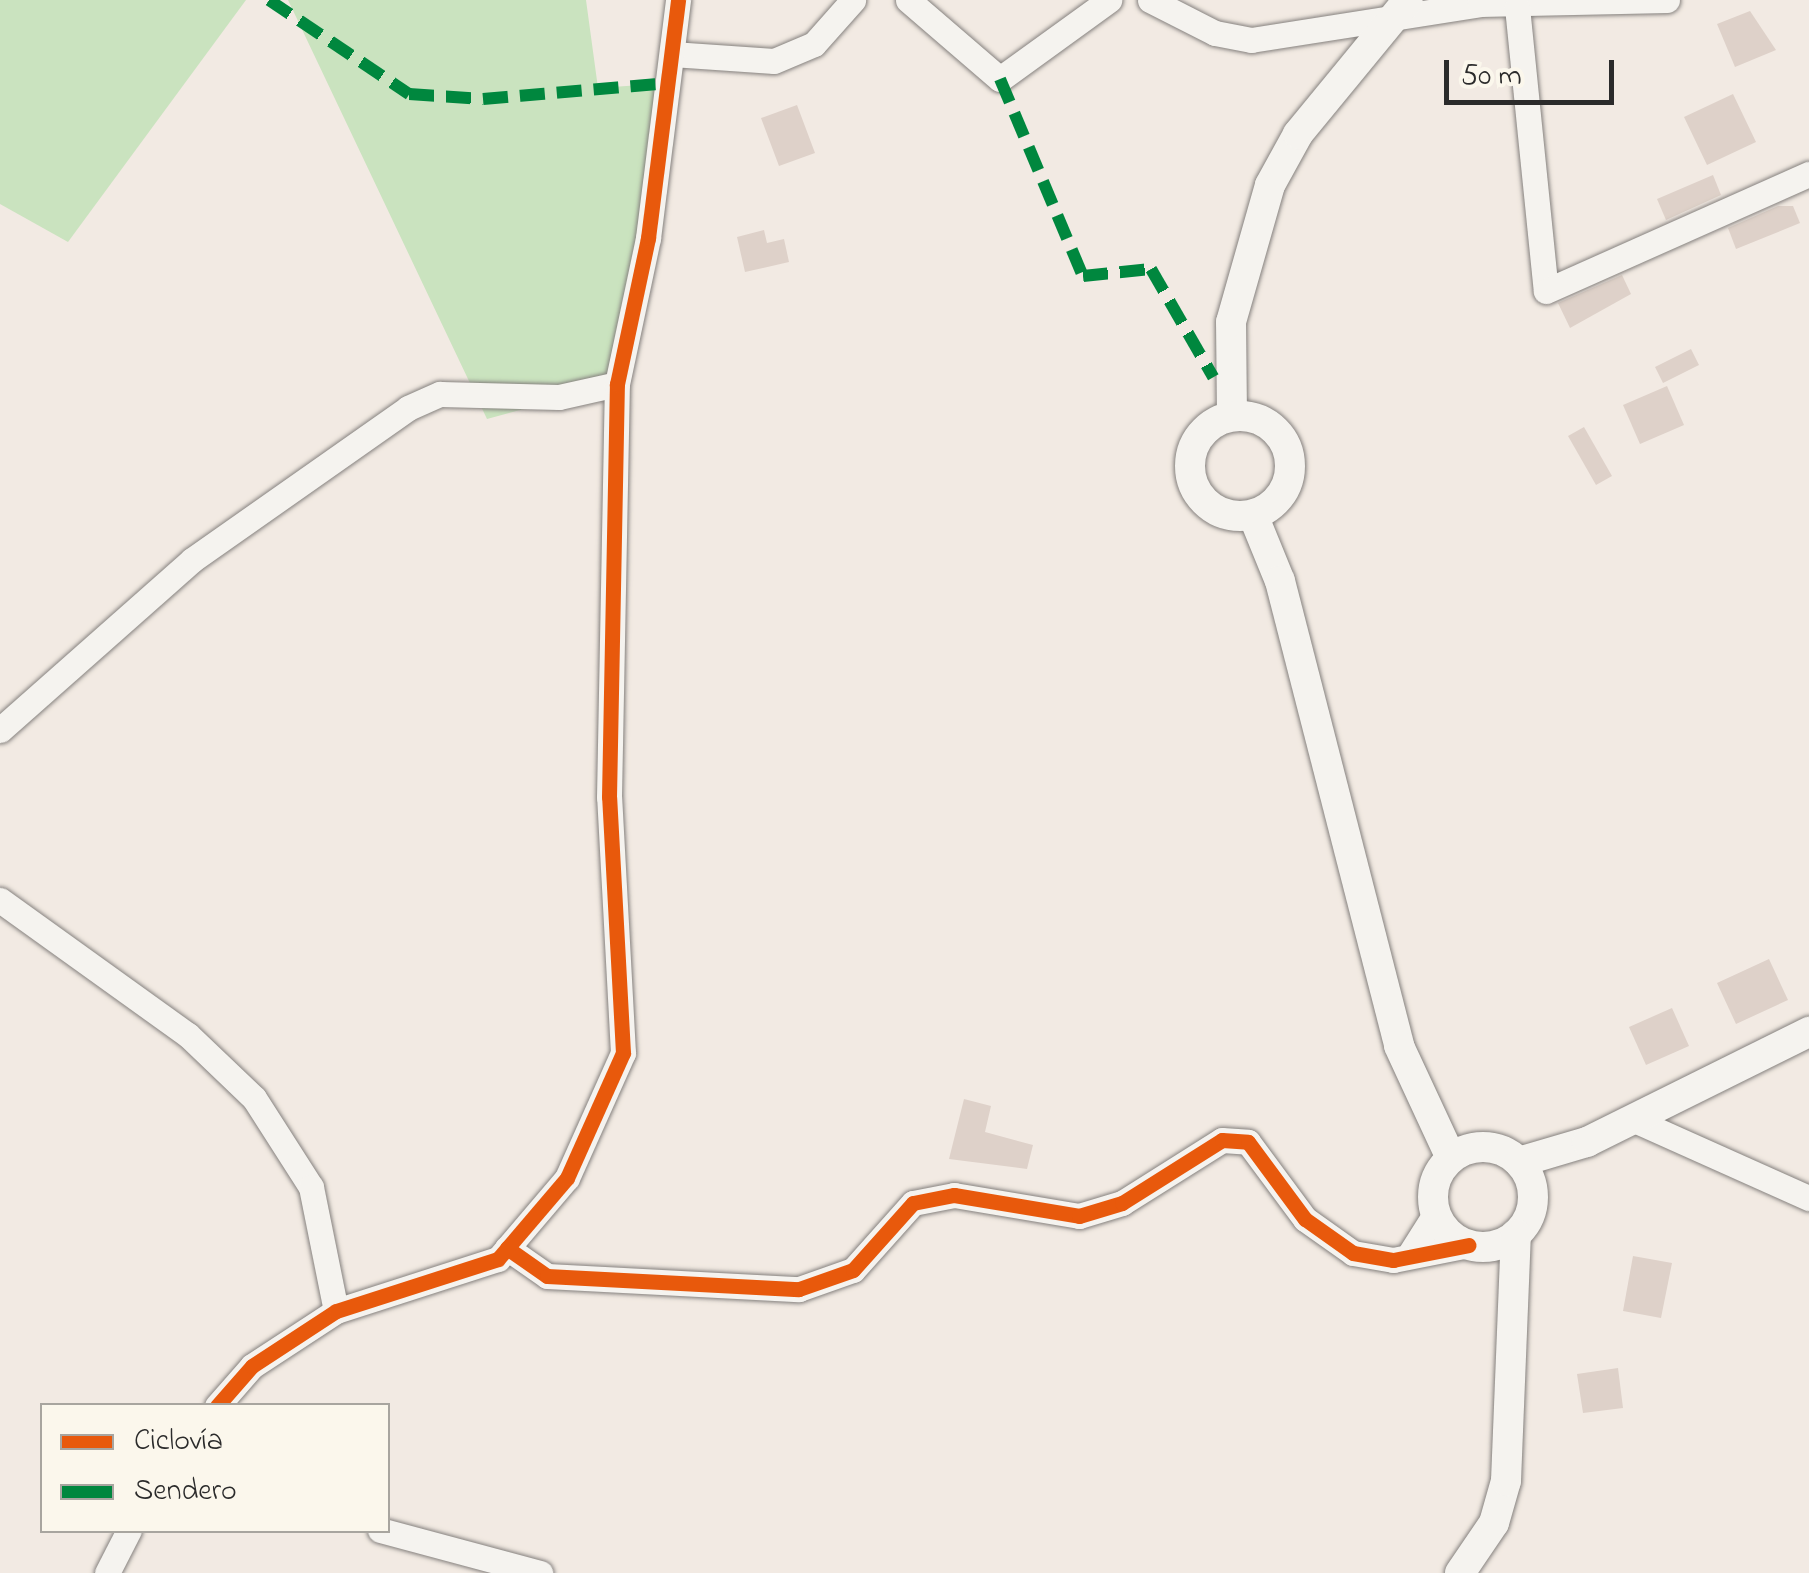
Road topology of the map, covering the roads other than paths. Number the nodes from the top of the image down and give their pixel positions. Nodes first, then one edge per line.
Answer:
1 (678, 0) edge
2 (853, 0) edge
3 (908, 0) edge
4 (1109, 0) edge
5 (1150, 0) edge
6 (1408, 0) edge
7 (1666, 0) edge
8 (1517, 7) junction
9 (1384, 24) junction
10 (672, 54) junction
11 (1809, 174) edge
12 (617, 384) junction
13 (1232, 416) junction
14 (1253, 515) junction
15 (0, 730) edge
16 (0, 900) edge
17 (1809, 1032) edge
18 (1632, 1119) junction
19 (1587, 1142) junction
20 (1450, 1158) junction
21 (1519, 1162) junction
22 (1533, 1194) junction
23 (1809, 1198) edge
24 (1435, 1214) junction
25 (1493, 1242) junction
26 (507, 1248) junction
27 (1411, 1252) junction
28 (336, 1311) junction
29 (220, 1403) edge
30 (127, 1533) edge
31 (390, 1533) edge
32 (107, 1573) edge
33 (540, 1573) edge
34 (1460, 1573) edge

1 - 10 street
2 - 10 street
3 - 4 street
5 - 9 street
6 - 9 street
7 - 8 street
8 - 9 street
8 - 11 street
9 - 13 street
10 - 12 street
12 - 15 street
12 - 26 street
13 - 14 street
13 - 14 street
14 - 20 street
16 - 28 street
17 - 18 street
18 - 19 street
18 - 23 street
19 - 21 street
19 - 22 street
20 - 21 street
20 - 24 street
21 - 22 street
22 - 25 street
24 - 25 street
24 - 27 street
25 - 27 street
25 - 34 street
26 - 27 street
26 - 28 street
28 - 29 street
30 - 32 street
31 - 33 street

